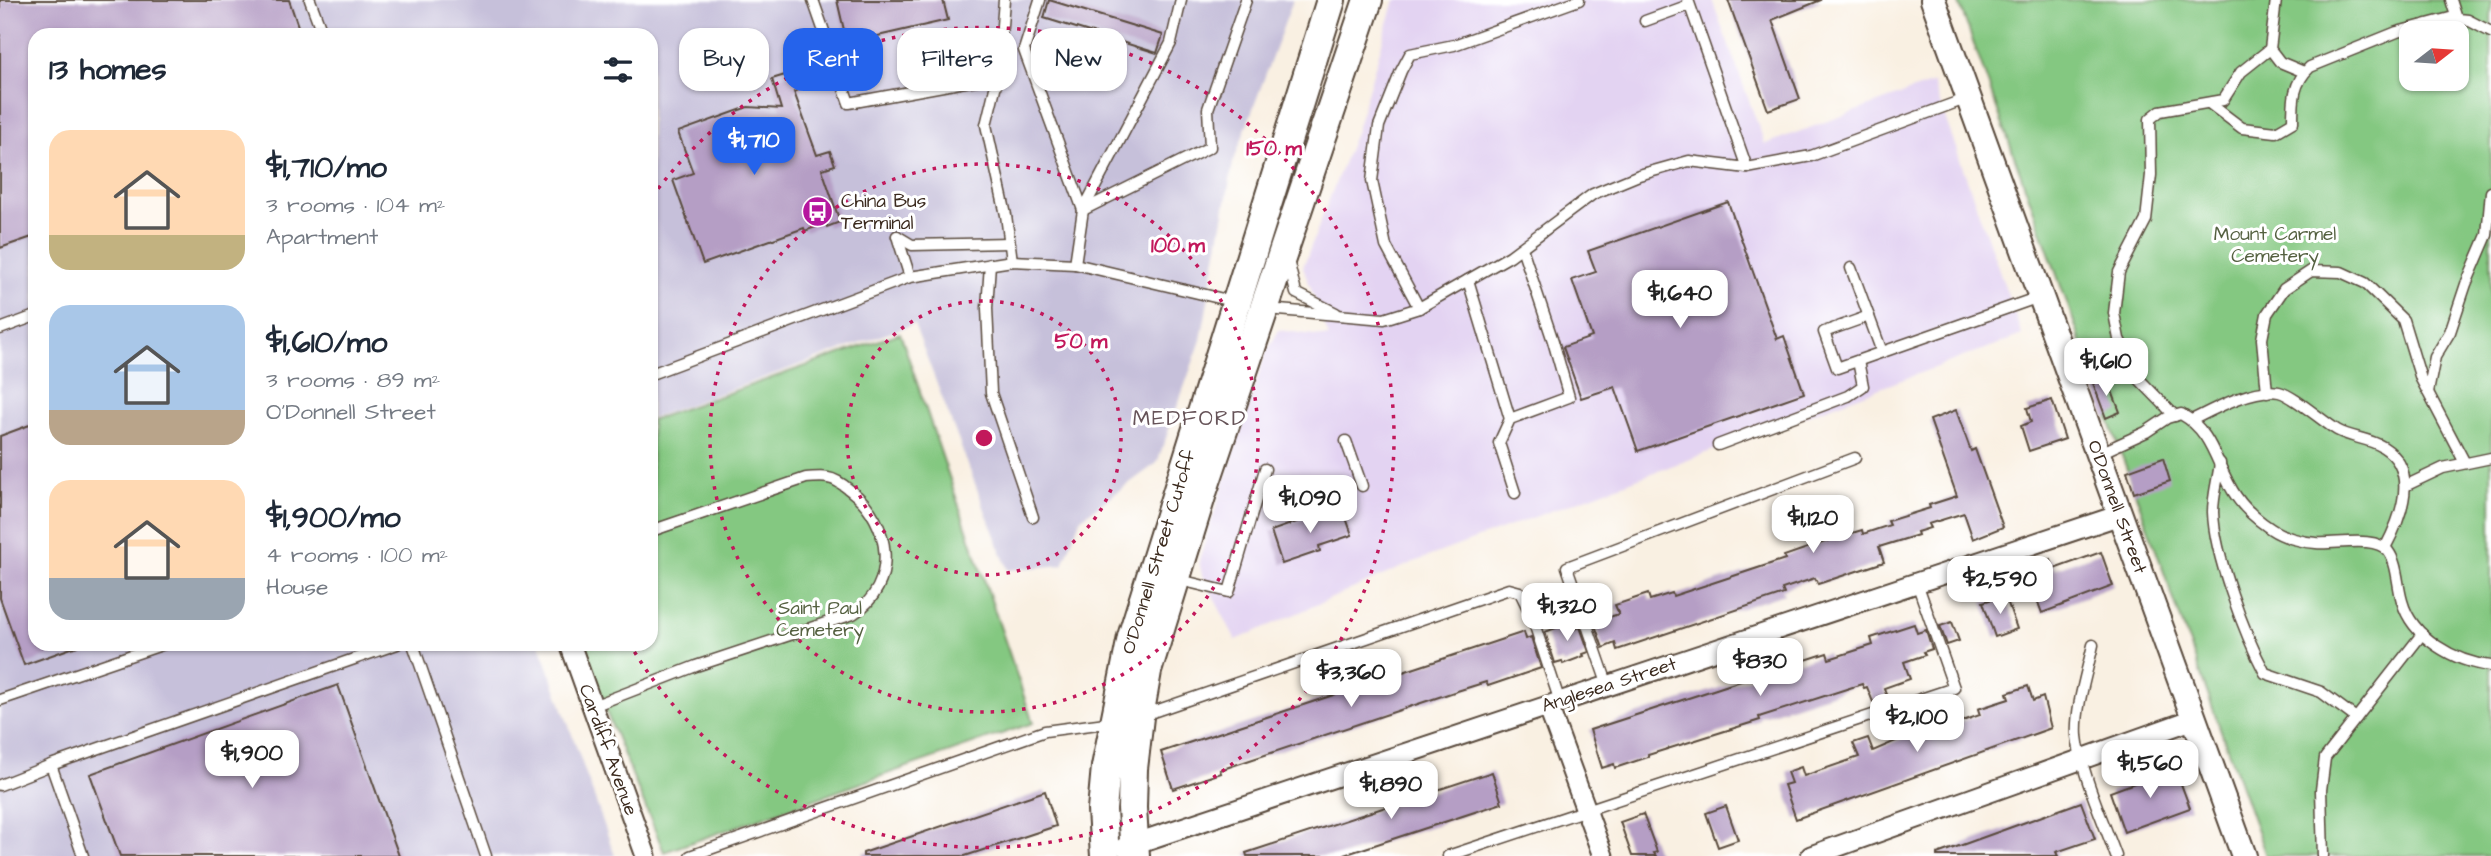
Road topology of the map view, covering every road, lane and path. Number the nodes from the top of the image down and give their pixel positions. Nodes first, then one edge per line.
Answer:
1 (310, 0) edge
2 (813, 0) edge
3 (1004, 0) edge
4 (1040, 0) edge
5 (1181, 0) edge
6 (1246, 0) edge
7 (1331, 0) edge
8 (1368, 0) edge
9 (1579, 0) edge
10 (1933, 0) edge
11 (2276, 0) edge
12 (2451, 0) edge
13 (1689, 2) edge
14 (2457, 19) junction
15 (1645, 21) dead end
16 (320, 28) edge
17 (1002, 28) edge
18 (2491, 32) edge
19 (2270, 48) junction
20 (2304, 72) junction
21 (915, 91) edge
22 (994, 91) edge
23 (1969, 97) junction
24 (2209, 103) junction
25 (1748, 168) junction
26 (2491, 192) edge
27 (1083, 211) junction
28 (1010, 243) junction
29 (1521, 248) junction
30 (1285, 250) junction
31 (1012, 261) junction
32 (990, 264) junction
33 (1075, 264) junction
34 (1851, 268) dead end
35 (910, 277) junction
36 (1468, 280) junction
37 (2041, 297) junction
38 (1250, 305) junction
39 (1419, 308) junction
40 (1343, 316) junction
41 (1869, 316) junction
42 (28, 319) edge
43 (0, 329) edge
44 (1882, 352) junction
45 (1858, 361) junction
46 (658, 371) edge
47 (2267, 391) junction
48 (2428, 392) junction
49 (2175, 416) junction
50 (1510, 419) junction
51 (2192, 420) junction
52 (1346, 441) dead end
53 (1718, 445) dead end
54 (2098, 454) junction
55 (1855, 458) dead end
56 (2491, 458) edge
57 (2220, 463) junction
58 (2465, 463) junction
59 (1265, 469) dead end
60 (1362, 486) dead end
61 (2405, 486) junction
62 (1515, 493) dead end
63 (2120, 515) junction
64 (1033, 517) dead end
65 (658, 529) edge
66 (2385, 548) junction
67 (1175, 579) junction
68 (1917, 583) junction
69 (2422, 634) junction
70 (2093, 645) dead end
71 (144, 651) edge
72 (377, 651) edge
73 (415, 651) edge
74 (573, 651) edge
75 (2491, 666) edge
76 (1608, 686) junction
77 (0, 700) edge
78 (1554, 704) junction
79 (593, 706) junction
80 (1128, 711) junction
81 (2356, 718) junction
82 (2194, 719) junction
83 (2082, 759) junction
84 (51, 765) junction
85 (0, 785) edge
86 (1587, 811) junction
87 (1134, 850) edge
88 (1102, 855) edge
89 (83, 856) edge
90 (486, 856) edge
91 (646, 856) edge
92 (690, 856) edge
93 (1448, 856) edge
94 (1603, 856) edge
95 (1811, 856) edge
96 (2116, 856) edge
97 (2244, 856) edge
98 (2323, 856) edge

1 - 16 lane
2 - 21 lane
3 - 17 lane
4 - 27 lane
5 - 27 lane
6 - 27 lane
7 - 38 main road, O'Donnell Street Cutoff
8 - 30 main road, O'Donnell Street Cutoff
9 - 39 lane
10 - 23 street, O'Donnell Street
11 - 19 lane
12 - 14 lane
13 - 15 lane
13 - 25 lane
14 - 18 lane
14 - 20 lane
19 - 20 lane
19 - 24 lane
20 - 24 lane
22 - 28 lane
23 - 25 lane
23 - 37 street, O'Donnell Street
24 - 49 lane
25 - 29 lane
26 - 48 lane
27 - 33 lane
28 - 31 lane
28 - 35 lane
29 - 36 lane
29 - 50 lane
30 - 38 main road, O'Donnell Street Cutoff
30 - 40 lane
31 - 32 lane
31 - 33 lane
32 - 35 lane
32 - 64 lane
33 - 38 lane
34 - 41 lane
35 - 46 lane
36 - 39 lane
36 - 50 lane
37 - 44 lane
37 - 54 street, O'Donnell Street
38 - 40 lane
38 - 67 main road, O'Donnell Street Cutoff
38 - 80 main road, O'Donnell Street Cutoff
39 - 40 lane
41 - 44 lane
41 - 45 lane
42 - 43 lane
44 - 45 lane
45 - 53 lane
47 - 48 lane
47 - 51 lane
47 - 61 lane
48 - 58 lane
49 - 51 lane
49 - 54 lane
50 - 62 lane
51 - 57 lane
52 - 60 lane
54 - 63 street, O'Donnell Street
55 - 76 lane
56 - 58 lane
57 - 66 lane
57 - 81 lane
58 - 61 lane
59 - 67 lane
61 - 66 lane
63 - 68 street, Anglesea Street
63 - 82 street, O'Donnell Street
65 - 79 lane
66 - 69 lane
67 - 80 main road, O'Donnell Street Cutoff
68 - 76 street, Anglesea Street
68 - 86 lane
69 - 75 lane
69 - 81 lane
70 - 83 lane
71 - 77 lane
72 - 84 lane
73 - 90 lane
74 - 79 street, Cardiff Avenue
76 - 78 street, Anglesea Street
78 - 80 lane
78 - 86 street
78 - 87 street, Anglesea Street
79 - 91 street, Cardiff Avenue
80 - 87 main road
80 - 88 main road
80 - 92 lane
81 - 98 lane
82 - 83 street
82 - 97 street, O'Donnell Street
83 - 95 street
83 - 96 lane
84 - 85 lane
84 - 89 lane
86 - 93 lane
86 - 94 street
87 - 88 street, Anglesea Street

